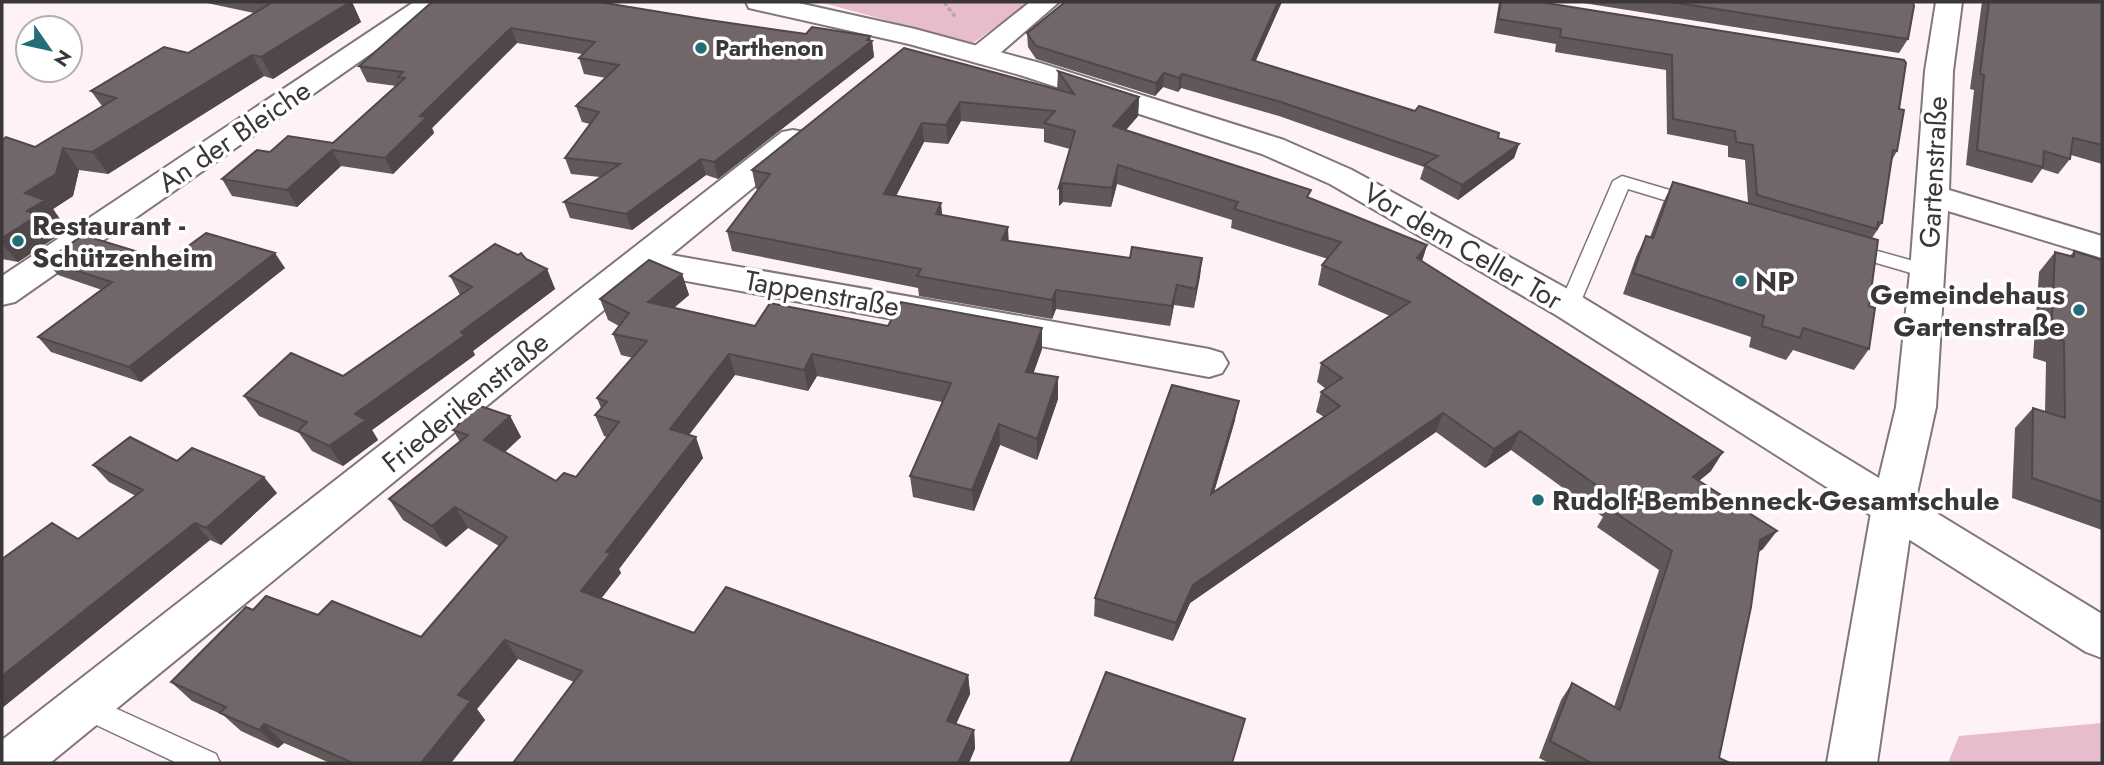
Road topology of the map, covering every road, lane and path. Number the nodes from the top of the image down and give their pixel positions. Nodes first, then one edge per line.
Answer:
1 (432, 2) edge
2 (759, 2) edge
3 (1046, 2) edge
4 (1949, 2) edge
5 (915, 37) junction
6 (981, 55) junction
7 (887, 64) edge
8 (822, 115) edge
9 (1930, 195) junction
10 (1715, 209) edge
11 (1835, 244) edge
12 (2102, 247) edge
13 (641, 261) junction
14 (1928, 272) junction
15 (2, 293) edge
16 (1569, 306) junction
17 (1209, 363) dead end
18 (1893, 507) junction
19 (2102, 638) edge
20 (85, 706) junction
21 (12, 763) edge
22 (206, 763) edge
23 (1852, 763) edge

1 - 15 street, An der Bleiche
2 - 5 street, Vor dem Celler Tor
3 - 6 street
4 - 9 street, Gartenstraße
5 - 6 street, Vor dem Celler Tor
5 - 7 street
6 - 16 street, Vor dem Celler Tor
8 - 13 street, Friederikenstraße
9 - 12 street
9 - 14 street, Gartenstraße
10 - 16 lane
11 - 14 lane
13 - 17 street, Tappenstraße
13 - 20 street, Friederikenstraße
14 - 18 street, Gartenstraße
16 - 18 street, Vor dem Celler Tor
18 - 19 street, Vor dem Celler Tor
18 - 23 street, Gartenstraße
20 - 21 street, Friederikenstraße
20 - 22 lane

